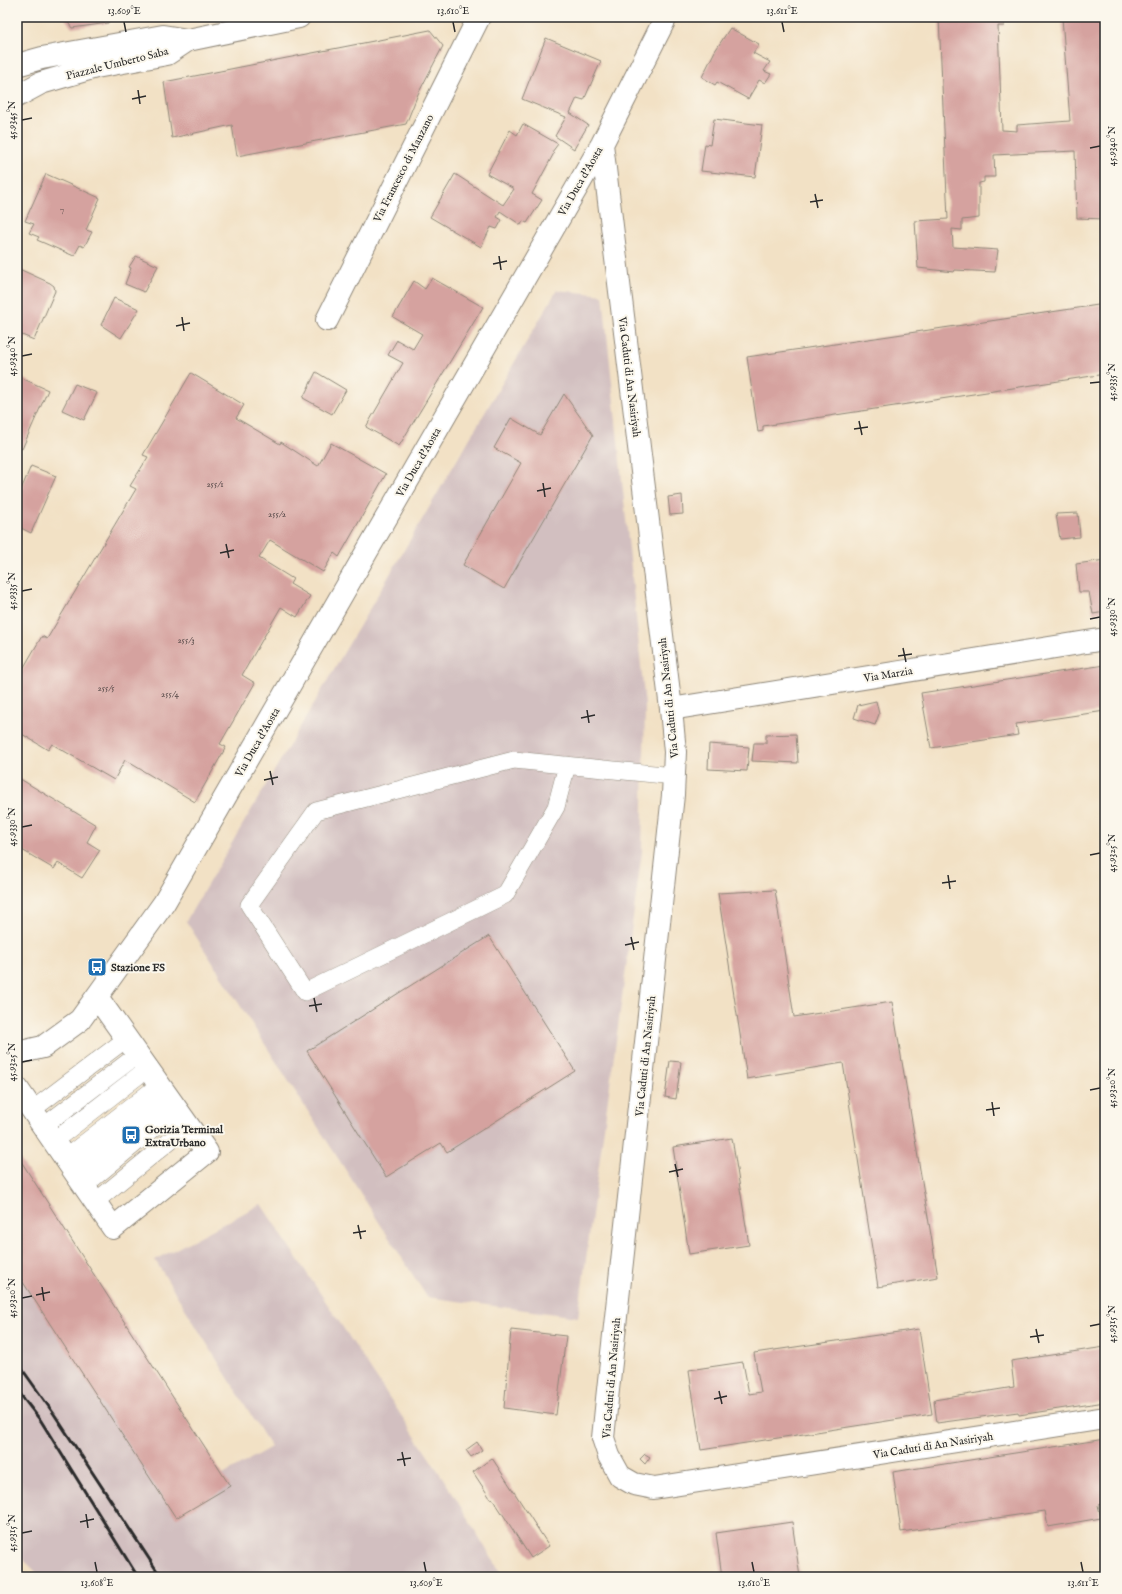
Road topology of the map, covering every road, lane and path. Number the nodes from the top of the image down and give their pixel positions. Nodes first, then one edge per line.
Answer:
1 (299, 17) edge
2 (479, 17) edge
3 (666, 17) edge
4 (188, 40) junction
5 (17, 65) edge
6 (17, 96) edge
7 (602, 144) junction
8 (327, 320) dead end
9 (1105, 639) edge
10 (671, 709) junction
11 (567, 766) junction
12 (674, 776) junction
13 (97, 997) junction
14 (17, 1054) edge
15 (157, 1083) junction
16 (17, 1088) edge
17 (64, 1156) junction
18 (1105, 1418) edge

1 - 4 street
2 - 8 street, Via Francesco di Manzano
3 - 7 street, Via Duca d'Aosta
4 - 5 street, Piazzale Umberto Saba
4 - 6 street, Piazzale Umberto Saba
7 - 10 street, Via Caduti di An Nasiriyah
7 - 13 street, Via Duca d'Aosta
9 - 10 street, Via Marzia
10 - 12 street, Via Caduti di An Nasiriyah
11 - 11 lane
11 - 12 lane
12 - 18 street, Via Caduti di An Nasiriyah
13 - 14 street, Via Duca d'Aosta
13 - 15 street
15 - 17 lane
15 - 17 lane
15 - 17 lane
15 - 17 street
16 - 17 street

